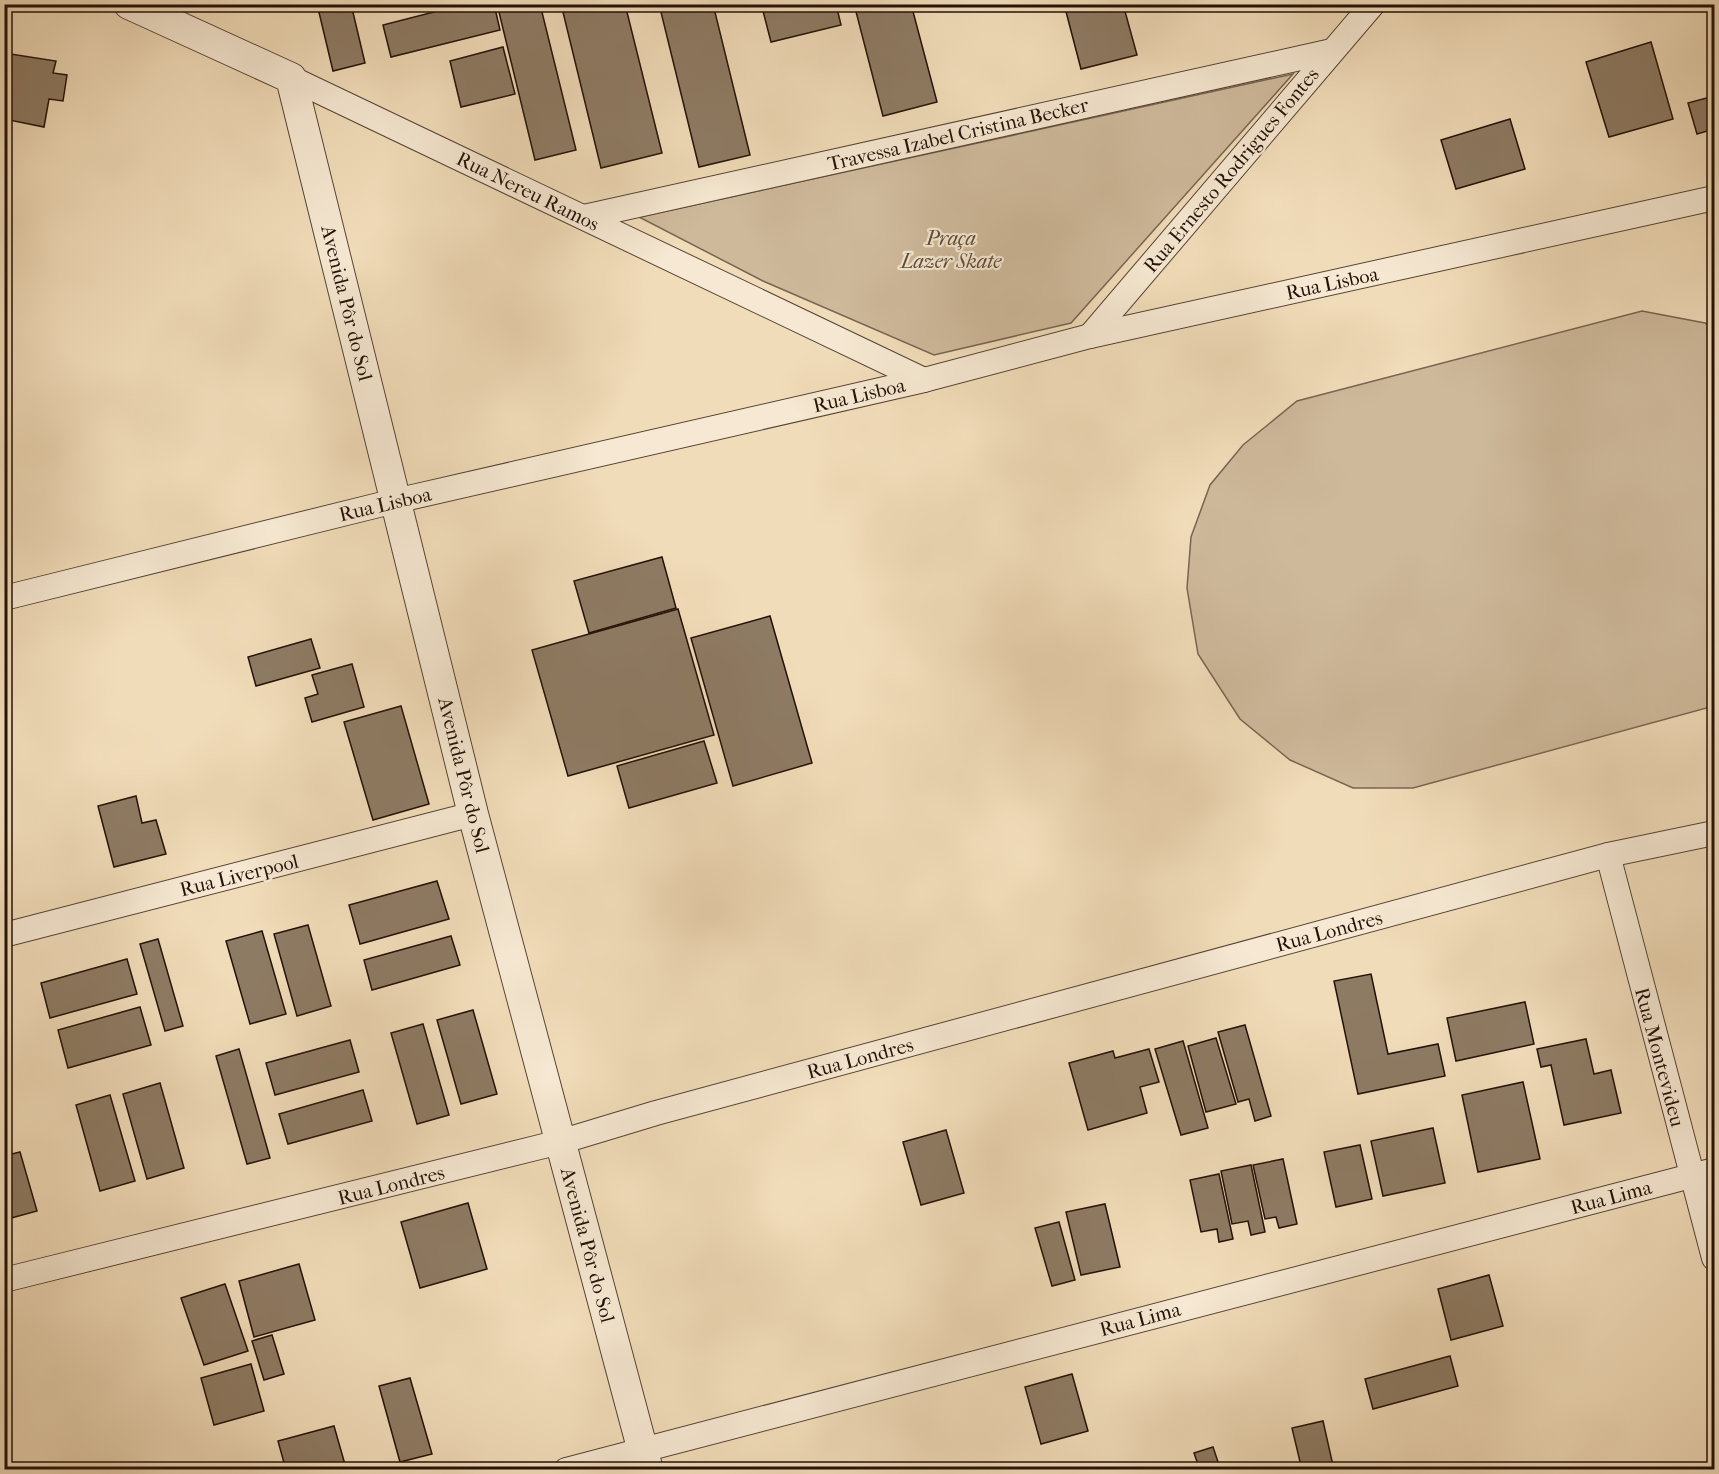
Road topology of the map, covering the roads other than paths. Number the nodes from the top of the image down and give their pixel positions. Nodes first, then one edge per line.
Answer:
1 (129, 4) edge
2 (1373, 4) edge
3 (1332, 51) junction
4 (291, 78) junction
5 (1714, 198) edge
6 (584, 218) junction
7 (1090, 336) junction
8 (924, 380) junction
9 (395, 501) junction
10 (4, 598) edge
11 (473, 814) junction
12 (1714, 833) edge
13 (1608, 855) junction
14 (4, 935) edge
15 (560, 1142) junction
16 (1714, 1170) edge
17 (1691, 1176) junction
18 (1714, 1258) edge
19 (4, 1280) edge
20 (645, 1459) edge
21 (566, 1470) edge

1 - 4 street, Rua Nereu Ramos
2 - 3 street, Rua Ernesto Rodrigues Fontes
3 - 6 street, Travessa Izabel Cristina Becker
3 - 7 street, Rua Ernesto Rodrigues Fontes
4 - 6 street, Rua Nereu Ramos
4 - 9 street, Avenida Pôr do Sol
5 - 7 street, Rua Lisboa
6 - 8 street, Rua Nereu Ramos
7 - 8 street, Rua Lisboa
8 - 9 street, Rua Lisboa
9 - 10 street, Rua Lisboa
9 - 11 street, Avenida Pôr do Sol
11 - 14 street, Rua Liverpool
11 - 15 street, Avenida Pôr do Sol
12 - 13 street, Rua Londres
13 - 15 street, Rua Londres
13 - 17 street, Rua Montevideu
15 - 19 street, Rua Londres
15 - 20 street, Avenida Pôr do Sol
16 - 17 street, Rua Lima
17 - 18 street, Rua Montevideu
17 - 20 street, Rua Lima
20 - 21 street, Rua Lima

